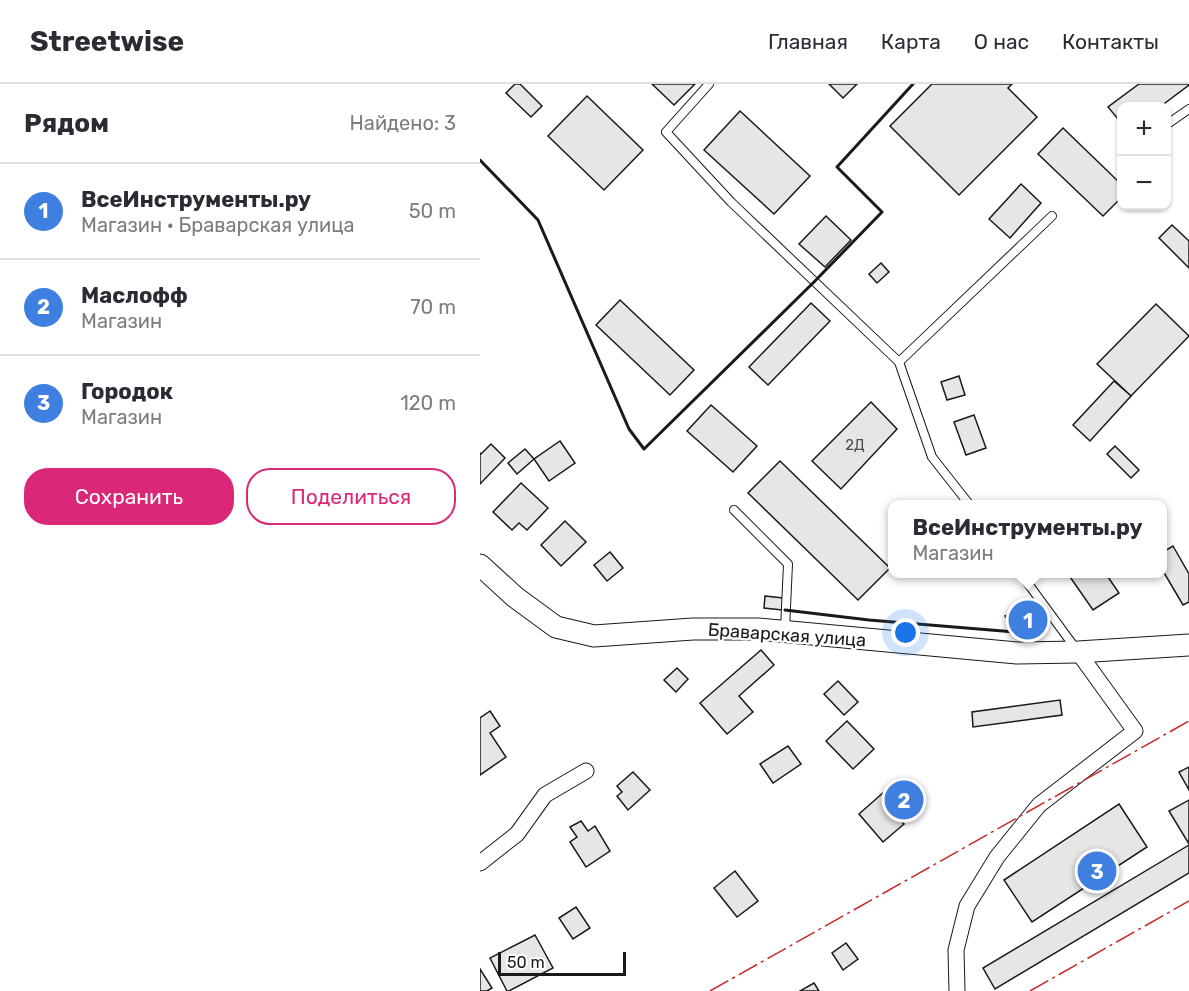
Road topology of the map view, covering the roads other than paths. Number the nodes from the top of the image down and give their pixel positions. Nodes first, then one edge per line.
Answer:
1 (709, 84) edge
2 (1189, 109) edge
3 (1171, 122) edge
4 (1052, 216) dead end
5 (899, 362) junction
6 (966, 500) edge
7 (734, 510) dead end
8 (480, 565) edge
9 (1025, 578) edge
10 (785, 631) junction
11 (1189, 645) edge
12 (1078, 652) junction
13 (586, 771) dead end
14 (480, 863) edge
15 (957, 991) edge

1 - 5 lane
2 - 3 lane
4 - 5 lane
5 - 6 lane
7 - 10 lane
8 - 10 main road, Браварская улица
9 - 12 lane
10 - 12 main road, Браварская улица
11 - 12 main road, Браварская улица
12 - 15 street
13 - 14 street

